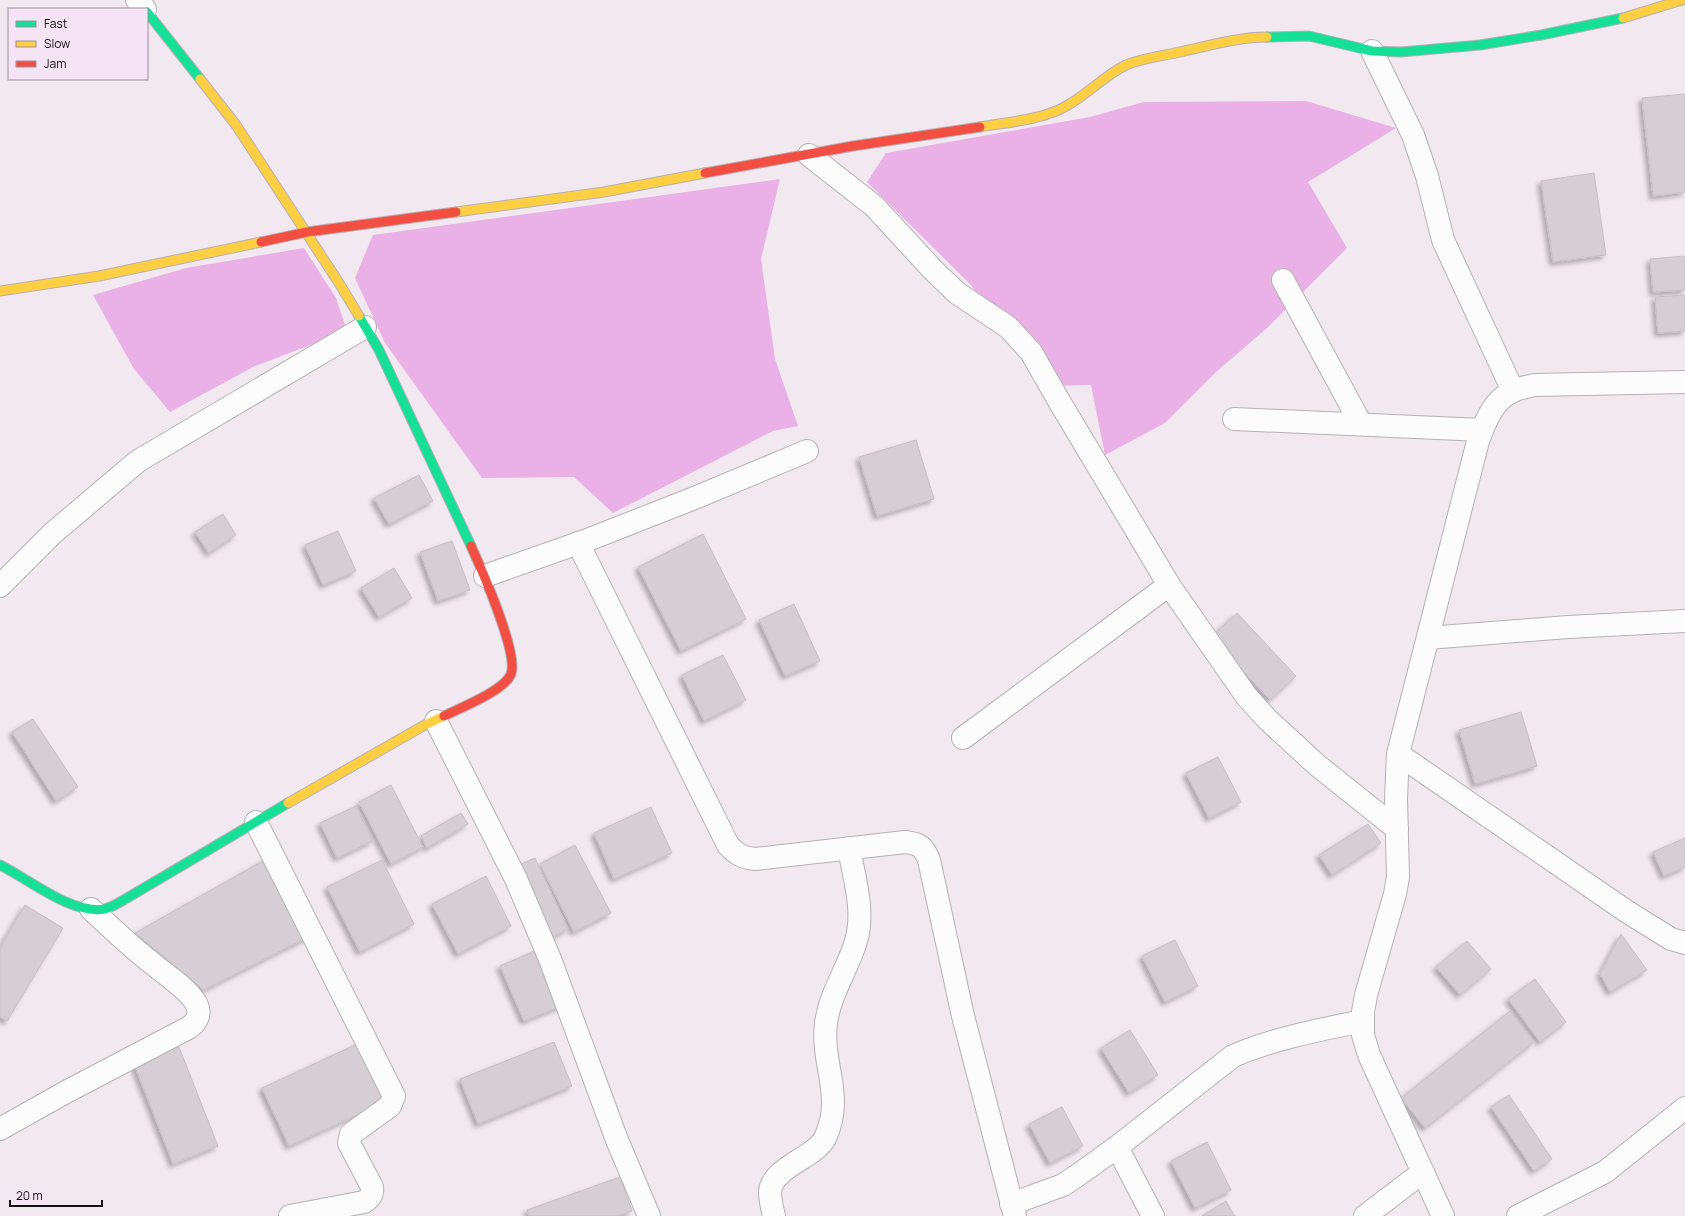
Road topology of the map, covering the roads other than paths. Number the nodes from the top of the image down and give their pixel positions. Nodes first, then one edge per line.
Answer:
1 (137, 0) edge
2 (1682, 0) edge
3 (144, 8) edge
4 (148, 13) edge
5 (1372, 51) junction
6 (809, 154) junction
7 (307, 232) junction
8 (1283, 280) dead end
9 (0, 291) edge
10 (365, 327) junction
11 (1685, 382) edge
12 (1513, 391) junction
13 (1234, 418) dead end
14 (1361, 424) junction
15 (1482, 430) junction
16 (807, 451) dead end
17 (578, 543) junction
18 (485, 576) junction
19 (1169, 585) junction
20 (0, 586) edge
21 (1685, 621) edge
22 (1428, 638) junction
23 (436, 721) junction
24 (963, 738) dead end
25 (1398, 754) junction
26 (256, 822) junction
27 (1397, 829) junction
28 (849, 848) junction
29 (0, 866) edge
30 (91, 909) junction
31 (1685, 943) edge
32 (1363, 1021) junction
33 (1685, 1108) edge
34 (0, 1129) edge
35 (1117, 1147) junction
36 (1423, 1172) junction
37 (1013, 1210) edge
38 (290, 1216) edge
39 (649, 1216) edge
40 (774, 1216) edge
41 (1153, 1216) edge
42 (1365, 1216) edge
43 (1443, 1216) edge
44 (1518, 1216) edge

1 - 3 street
2 - 5 street
4 - 7 street
5 - 6 street
5 - 12 street
6 - 7 street
6 - 19 street
7 - 9 street
7 - 10 street
8 - 14 street
10 - 18 street
10 - 20 street
11 - 12 street
12 - 15 street
13 - 14 street
14 - 15 street
15 - 22 street
16 - 17 street
17 - 18 street
17 - 28 street
18 - 23 street
19 - 24 street
19 - 27 street
21 - 22 street
22 - 25 street
23 - 26 street
23 - 39 street
25 - 27 street
25 - 31 street
26 - 30 street
26 - 38 street
27 - 32 street
28 - 37 street
28 - 40 street
29 - 30 street
30 - 34 street
32 - 35 street
32 - 36 street
33 - 44 street
35 - 37 street
35 - 41 street
36 - 42 street
36 - 43 street

